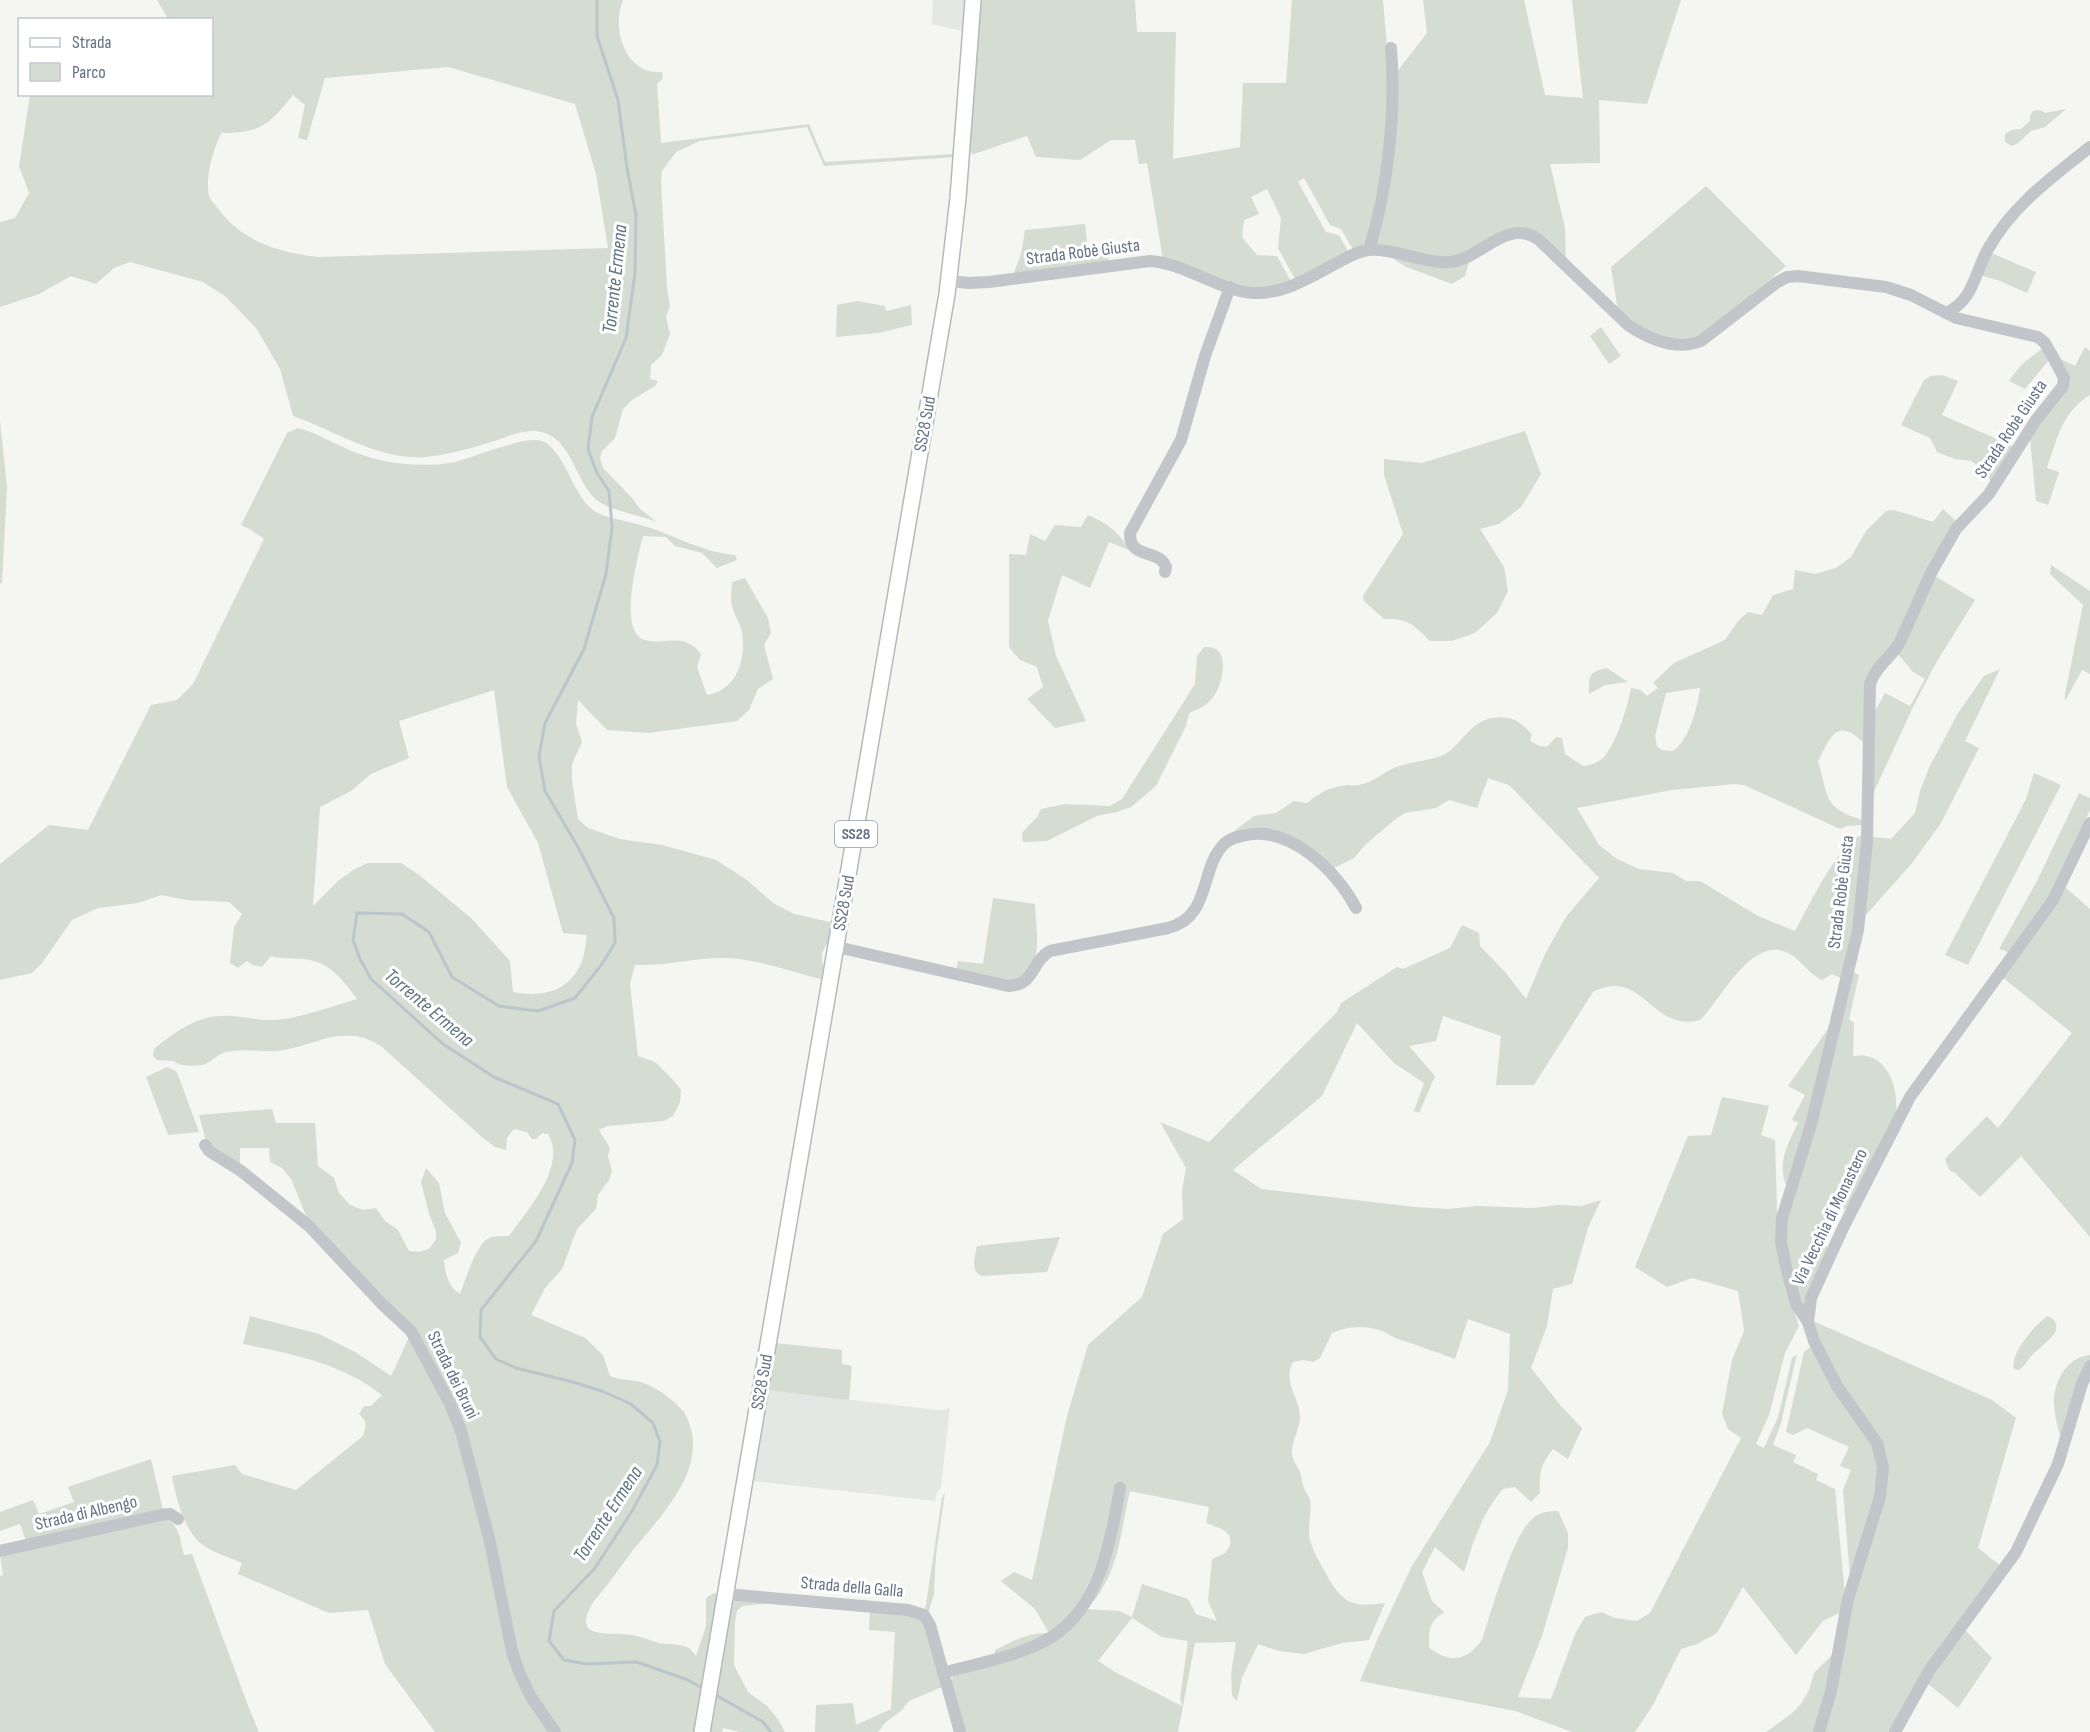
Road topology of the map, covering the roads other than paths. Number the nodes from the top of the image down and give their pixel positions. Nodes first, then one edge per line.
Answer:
1 (973, 0) edge
2 (1391, 48) dead end
3 (2090, 147) edge
4 (1369, 250) junction
5 (949, 280) junction
6 (1230, 287) junction
7 (1946, 313) junction
8 (1165, 572) dead end
9 (2090, 823) edge
10 (1356, 908) dead end
11 (837, 947) junction
12 (205, 1146) dead end
13 (1809, 1322) junction
14 (2090, 1366) edge
15 (1120, 1488) dead end
16 (178, 1519) dead end
17 (0, 1551) edge
18 (726, 1594) junction
19 (943, 1673) junction
20 (702, 1729) edge
21 (555, 1732) edge
22 (960, 1732) edge
23 (1819, 1732) edge
24 (1895, 1732) edge

1 - 5 main road, SS28 Sud / SS28
2 - 4 street
3 - 7 street
4 - 6 street, Strada Robè Giusta
4 - 7 street, Strada Robè Giusta
5 - 6 street, Strada Robè Giusta
5 - 11 main road, SS28 Sud / SS28
6 - 8 street
7 - 13 street, Strada Robè Giusta
9 - 13 street, Via Vecchia di Monastero
10 - 11 street
11 - 18 main road, SS28 Sud / SS28
12 - 21 street, Strada dei Bruni
13 - 23 street, Via Vecchia di Monastero
14 - 24 street
15 - 19 street
16 - 17 street, Strada di Albengo
18 - 19 street, Strada della Galla
18 - 20 main road, SS28 Sud / SS28
19 - 22 street, Strada della Galla

